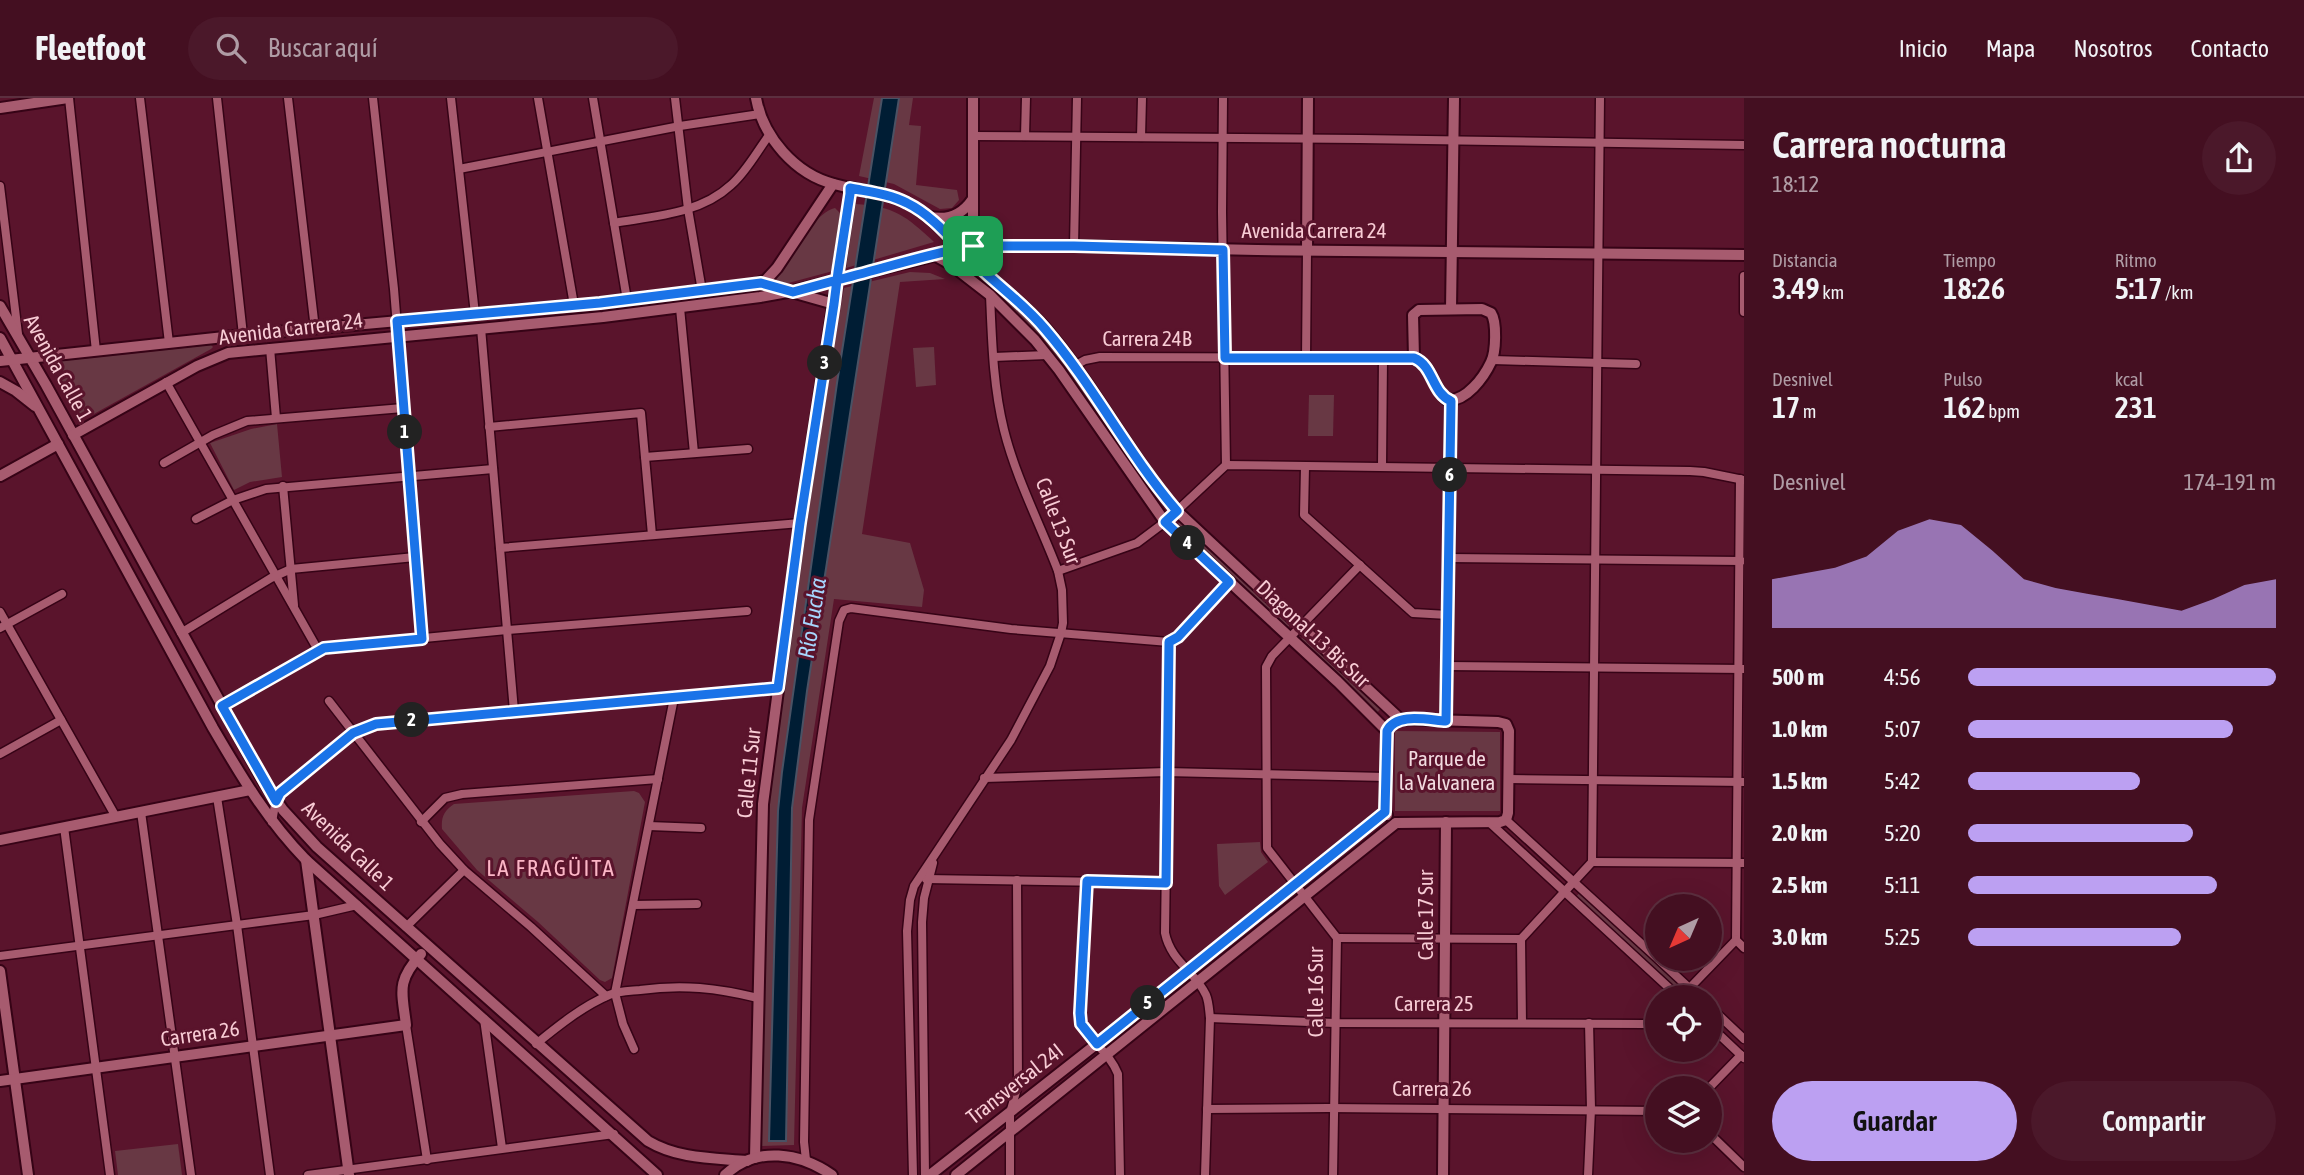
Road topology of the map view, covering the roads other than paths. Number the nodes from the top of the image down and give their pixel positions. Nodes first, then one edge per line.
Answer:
1 (68, 98) edge
2 (140, 98) edge
3 (216, 98) edge
4 (288, 98) edge
5 (373, 98) edge
6 (451, 98) edge
7 (538, 98) edge
8 (593, 98) edge
9 (675, 98) edge
10 (756, 98) edge
11 (973, 98) edge
12 (1026, 98) edge
13 (1077, 98) edge
14 (1142, 98) edge
15 (1223, 98) edge
16 (1308, 98) edge
17 (1454, 98) edge
18 (1600, 98) edge
19 (0, 108) edge
20 (760, 114) junction
21 (680, 126) junction
22 (770, 134) junction
23 (973, 136) junction
24 (1025, 136) junction
25 (1076, 137) junction
26 (1141, 137) junction
27 (1223, 138) junction
28 (1308, 138) junction
29 (600, 141) junction
30 (1453, 141) junction
31 (1600, 144) junction
32 (1744, 145) edge
33 (547, 152) junction
34 (459, 169) junction
35 (833, 184) junction
36 (0, 187) edge
37 (850, 188) junction
38 (972, 200) junction
39 (688, 209) junction
40 (928, 216) junction
41 (614, 223) junction
42 (973, 246) junction
43 (1074, 246) junction
44 (960, 248) junction
45 (1223, 250) junction
46 (1307, 251) junction
47 (1453, 251) junction
48 (1598, 253) junction
49 (933, 255) junction
50 (1744, 255) edge
51 (1744, 276) edge
52 (842, 279) junction
53 (761, 283) junction
54 (702, 291) junction
55 (793, 292) junction
56 (990, 295) junction
57 (628, 300) junction
58 (834, 304) junction
59 (574, 305) junction
60 (0, 306) edge
61 (680, 308) junction
62 (1451, 310) junction
63 (1743, 312) edge
64 (475, 314) junction
65 (397, 321) junction
66 (481, 328) junction
67 (314, 329) junction
68 (243, 335) junction
69 (397, 336) junction
70 (19, 337) junction
71 (0, 338) edge
72 (169, 343) junction
73 (270, 348) junction
74 (96, 351) junction
75 (1047, 355) junction
76 (994, 356) junction
77 (31, 358) junction
78 (1225, 358) junction
79 (1414, 358) junction
80 (1306, 359) junction
81 (1383, 359) junction
82 (13, 360) junction
83 (1493, 360) junction
84 (0, 361) edge
85 (1597, 363) junction
86 (1636, 364) dead end
87 (1074, 366) junction
88 (0, 382) edge
89 (166, 383) junction
90 (1451, 401) junction
91 (402, 408) junction
92 (40, 411) junction
93 (276, 418) junction
94 (489, 427) junction
95 (73, 435) junction
96 (1123, 436) junction
97 (200, 442) junction
98 (58, 444) junction
99 (1111, 446) junction
100 (748, 449) dead end
101 (694, 453) junction
102 (645, 457) junction
103 (164, 463) dead end
104 (1226, 465) junction
105 (1382, 466) junction
106 (1305, 467) junction
107 (1450, 467) junction
108 (493, 469) junction
109 (1597, 469) junction
110 (408, 475) junction
111 (0, 476) edge
112 (1742, 479) edge
113 (283, 486) junction
114 (233, 500) junction
115 (1177, 511) junction
116 (196, 519) dead end
117 (1165, 522) junction
118 (800, 523) junction
119 (652, 535) junction
120 (500, 548) junction
121 (415, 557) junction
122 (1449, 558) junction
123 (1596, 560) junction
124 (1742, 561) edge
125 (1360, 565) junction
126 (291, 569) junction
127 (1058, 571) junction
128 (276, 576) junction
129 (1229, 582) junction
130 (62, 594) dead end
131 (294, 608) junction
132 (747, 611) dead end
133 (0, 612) edge
134 (1448, 615) junction
135 (3, 626) edge
136 (1301, 629) junction
137 (507, 630) junction
138 (181, 633) junction
139 (1061, 633) junction
140 (422, 639) junction
141 (1290, 639) junction
142 (1169, 642) junction
143 (318, 650) junction
144 (1447, 666) junction
145 (1595, 668) junction
146 (1741, 669) edge
147 (778, 688) junction
148 (674, 698) junction
149 (329, 701) dead end
150 (222, 706) junction
151 (514, 711) junction
152 (1400, 719) junction
153 (61, 720) junction
154 (1446, 721) junction
155 (1387, 731) junction
156 (353, 733) junction
157 (0, 754) edge
158 (1166, 772) junction
159 (1266, 775) junction
160 (1385, 777) junction
161 (984, 778) junction
162 (658, 779) junction
163 (1508, 779) junction
164 (1594, 780) junction
165 (1741, 782) edge
166 (250, 790) junction
167 (217, 797) junction
168 (276, 801) junction
169 (142, 812) junction
170 (1385, 812) junction
171 (116, 817) junction
172 (1506, 820) junction
173 (421, 822) junction
174 (1446, 822) junction
175 (1489, 822) junction
176 (272, 823) junction
177 (1396, 823) junction
178 (649, 826) junction
179 (64, 827) junction
180 (701, 828) dead end
181 (0, 840) edge
182 (935, 857) junction
183 (306, 859) junction
184 (1592, 862) junction
185 (1740, 863) edge
186 (464, 870) junction
187 (919, 879) junction
188 (929, 879) junction
189 (1017, 880) junction
190 (1087, 881) junction
191 (1574, 882) junction
192 (1166, 883) junction
193 (1295, 885) junction
194 (1566, 891) junction
195 (1304, 896) junction
196 (696, 904) dead end
197 (357, 905) junction
198 (633, 905) junction
199 (314, 915) junction
200 (237, 925) junction
201 (405, 927) junction
202 (159, 935) junction
203 (1337, 938) junction
204 (1445, 939) junction
205 (1521, 939) junction
206 (1736, 940) junction
207 (80, 945) junction
208 (427, 946) junction
209 (1645, 947) edge
210 (1744, 947) edge
211 (0, 956) edge
212 (417, 958) junction
213 (0, 971) edge
214 (1671, 971) edge
215 (1187, 972) junction
216 (1196, 982) junction
217 (1666, 985) edge
218 (1687, 985) edge
219 (1693, 985) edge
220 (615, 993) junction
221 (606, 996) junction
222 (758, 998) junction
223 (484, 1018) junction
224 (1210, 1018) junction
225 (1722, 1018) edge
226 (1335, 1023) junction
227 (1445, 1023) junction
228 (1522, 1023) junction
229 (1589, 1023) junction
230 (1645, 1024) edge
231 (406, 1025) junction
232 (330, 1036) junction
233 (1722, 1037) edge
234 (1744, 1039) edge
235 (536, 1044) junction
236 (1097, 1044) junction
237 (254, 1046) junction
238 (634, 1049) dead end
239 (1107, 1053) junction
240 (175, 1057) junction
241 (1743, 1057) edge
242 (97, 1068) junction
243 (1722, 1076) edge
244 (15, 1079) junction
245 (0, 1081) edge
246 (1018, 1085) junction
247 (1033, 1095) junction
248 (1334, 1108) junction
249 (1444, 1109) junction
250 (1591, 1109) junction
251 (1207, 1110) junction
252 (1645, 1111) edge
253 (1010, 1113) junction
254 (1010, 1132) junction
255 (614, 1134) junction
256 (1722, 1146) edge
257 (502, 1148) junction
258 (751, 1159) junction
259 (427, 1160) junction
260 (811, 1162) junction
261 (1744, 1167) edge
262 (349, 1172) edge
263 (28, 1175) edge
264 (110, 1175) edge
265 (191, 1175) edge
266 (270, 1175) edge
267 (308, 1175) edge
268 (657, 1175) edge
269 (725, 1175) edge
270 (832, 1175) edge
271 (843, 1175) edge
272 (913, 1175) edge
273 (927, 1175) edge
274 (956, 1175) edge
275 (1010, 1175) edge
276 (1120, 1175) edge
277 (1205, 1175) edge
278 (1333, 1175) edge
279 (1443, 1175) edge
280 (1588, 1175) edge

1 - 19 street
1 - 74 street
2 - 72 street
3 - 68 street
4 - 67 street
5 - 65 street
6 - 34 street
7 - 33 street
8 - 29 street
9 - 21 street
10 - 20 street, Diagonal 13 Bis Sur
11 - 23 street
12 - 24 street
13 - 25 street
14 - 26 street
15 - 27 street
16 - 28 street
17 - 30 street
18 - 31 street
20 - 21 street
20 - 22 street, Diagonal 13 Bis Sur
21 - 29 street
21 - 39 street
22 - 35 street, Diagonal 13 Bis Sur
22 - 39 street
23 - 24 street
23 - 38 street
24 - 25 street
25 - 26 street
25 - 43 street
26 - 27 street
27 - 28 street
27 - 45 street
28 - 30 street
28 - 46 street
29 - 33 street
29 - 41 street
30 - 31 street
30 - 47 street
31 - 32 street
31 - 48 street
33 - 34 street
33 - 59 street
34 - 64 street
35 - 37 street, Diagonal 13 Bis Sur
35 - 53 street
36 - 70 street
37 - 40 street, Diagonal 13 Bis Sur
37 - 52 street, Calle 11 Sur
38 - 40 street
38 - 42 street
39 - 41 street
39 - 54 street
40 - 44 street, Diagonal 13 Bis Sur
41 - 57 street
42 - 43 street, Avenida Carrera 24
42 - 44 street, Avenida Carrera 24
43 - 45 street, Avenida Carrera 24
44 - 49 street, Avenida Carrera 24
44 - 87 street, Diagonal 13 Bis Sur
45 - 46 street, Avenida Carrera 24
45 - 78 street
46 - 47 street, Avenida Carrera 24
46 - 80 street
47 - 48 street, Avenida Carrera 24
47 - 62 street
48 - 50 street, Avenida Carrera 24
48 - 85 street
49 - 52 street, Avenida Carrera 24
49 - 56 street, Diagonal 13 Bis Sur
51 - 63 street
52 - 55 street, Avenida Carrera 24
52 - 58 street, Calle 11 Sur
53 - 54 street, Avenida Carrera 24
53 - 55 street
54 - 57 street, Avenida Carrera 24
55 - 58 street
55 - 61 street, Avenida Carrera 24
56 - 75 street, Diagonal 13 Bis Sur
56 - 76 street, Calle 13 Sur
57 - 59 street, Avenida Carrera 24
58 - 118 street, Calle 11 Sur
59 - 64 street, Avenida Carrera 24
60 - 70 street, Avenida Calle 1
61 - 66 street, Avenida Carrera 24
61 - 101 street
62 - 79 street
62 - 83 street
64 - 65 street, Avenida Carrera 24
65 - 67 street, Avenida Carrera 24
65 - 69 street
66 - 69 street, Avenida Carrera 24
66 - 94 street
67 - 68 street, Avenida Carrera 24
68 - 72 street, Avenida Carrera 24
69 - 73 street, Avenida Carrera 24
69 - 91 street
70 - 77 street, Avenida Calle 1
71 - 82 street, Avenida Calle 1
72 - 74 street, Avenida Carrera 24
73 - 89 street, Avenida Carrera 24
73 - 93 street
74 - 77 street, Avenida Carrera 24
75 - 76 street
75 - 99 street, Diagonal 13 Bis Sur
76 - 127 street, Calle 13 Sur
77 - 82 street, Avenida Carrera 24
77 - 95 street, Avenida Calle 1
78 - 80 street, Carrera 24B
78 - 87 street, Carrera 24B
78 - 104 street
79 - 81 street, Carrera 24B
79 - 90 street
80 - 81 street, Carrera 24B
81 - 105 street
82 - 84 street, Avenida Carrera 24
82 - 92 street, Avenida Calle 1
83 - 85 street
83 - 90 street
85 - 86 street
85 - 109 street
87 - 96 street, Diagonal 13 Bis Sur
88 - 92 street
89 - 95 street, Avenida Carrera 24
89 - 97 street
90 - 107 street
91 - 93 street
91 - 110 street
92 - 98 street, Avenida Calle 1
93 - 97 street
94 - 102 street
94 - 108 street
95 - 138 street, Avenida Calle 1
96 - 99 street
96 - 115 street, Diagonal 13 Bis Sur
97 - 103 street
97 - 114 street
98 - 111 street
98 - 166 street, Avenida Calle 1
99 - 117 street, Diagonal 13 Bis Sur
100 - 101 street
101 - 102 street
102 - 119 street
104 - 106 street
104 - 115 street
105 - 106 street
105 - 107 street
106 - 125 street
107 - 109 street
107 - 122 street
108 - 110 street
108 - 120 street
109 - 112 street
109 - 123 street
110 - 113 street
110 - 121 street
112 - 124 street
113 - 114 street
113 - 126 street
114 - 116 street
114 - 128 street
115 - 117 street
115 - 136 street, Diagonal 13 Bis Sur
117 - 127 street
117 - 129 street, Diagonal 13 Bis Sur
118 - 119 street
118 - 147 street, Calle 11 Sur
119 - 120 street
120 - 137 street
121 - 126 street
121 - 140 street
122 - 123 street
122 - 134 street
123 - 124 street
123 - 145 street
124 - 146 street
125 - 134 street
125 - 136 street
126 - 128 street
126 - 131 street
127 - 139 street, Calle 13 Sur
128 - 131 street
128 - 138 street
129 - 141 street, Diagonal 13 Bis Sur
129 - 142 street
130 - 135 street
131 - 143 street
132 - 137 street
133 - 135 street
134 - 144 street
135 - 153 street
136 - 141 street
136 - 152 street, Diagonal 13 Bis Sur
137 - 140 street
137 - 151 street
138 - 150 street, Avenida Calle 1
139 - 142 street
139 - 161 street, Calle 13 Sur
139 - 260 street
140 - 143 street
141 - 155 street, Diagonal 13 Bis Sur
141 - 159 street, Calle 16 Sur
142 - 158 street
143 - 150 street
144 - 145 street
144 - 154 street
145 - 146 street
145 - 164 street
146 - 165 street
147 - 148 street
147 - 222 street, Calle 11 Sur
148 - 151 street
148 - 162 street
149 - 156 street
150 - 168 street, Avenida Calle 1
151 - 156 street
152 - 154 street
152 - 155 street
153 - 157 street
153 - 171 street
154 - 163 street
155 - 160 street
156 - 168 street
156 - 173 street
158 - 159 street
158 - 161 street
158 - 192 street
159 - 160 street
159 - 193 street, Calle 16 Sur
160 - 170 street
161 - 182 street, Calle 13 Sur
162 - 173 street
162 - 178 street
163 - 164 street
163 - 172 street
164 - 165 street
164 - 184 street
165 - 185 street
166 - 167 street
166 - 176 street, Avenida Calle 1
167 - 169 street
167 - 200 street
168 - 176 street
168 - 201 street, Avenida Calle 1
169 - 171 street
169 - 202 street
170 - 177 street
170 - 193 street, Transversal 24I
171 - 179 street
172 - 175 street
172 - 191 street
173 - 186 street
174 - 175 street
174 - 177 street
174 - 204 street, Calle 17 Sur
175 - 194 street
176 - 183 street, Avenida Calle 1
177 - 195 street, Transversal 24I
178 - 180 street
178 - 198 street
179 - 181 street
179 - 207 street
182 - 187 street, Calle 13 Sur
182 - 188 street, Calle 13 Sur
183 - 197 street, Avenida Calle 1
183 - 199 street
184 - 185 street
184 - 191 street
185 - 206 street
186 - 201 street
186 - 221 street
187 - 188 street
187 - 272 street, Calle 13 Sur
188 - 189 street
188 - 273 street, Calle 13 Sur
189 - 190 street
189 - 246 street
190 - 192 street
190 - 236 street
191 - 194 street
191 - 209 street
192 - 215 street
193 - 195 street, Calle 16 Sur
193 - 215 street, Transversal 24I
194 - 205 street
194 - 217 street
195 - 203 street, Calle 16 Sur
195 - 216 street, Transversal 24I
196 - 198 street
197 - 199 street
197 - 212 street, Avenida Calle 1
198 - 220 street
199 - 200 street
199 - 232 street
200 - 202 street
200 - 237 street
201 - 208 street, Avenida Calle 1
202 - 207 street
202 - 240 street
203 - 204 street
203 - 226 street, Calle 16 Sur
204 - 205 street
204 - 227 street, Calle 17 Sur
205 - 228 street
206 - 210 street
206 - 219 street
207 - 211 street
207 - 242 street
208 - 212 street
208 - 235 street, Avenida Calle 1
212 - 223 street, Avenida Calle 1
212 - 231 street
213 - 244 street
214 - 218 street
215 - 216 street
215 - 236 street, Transversal 24I
216 - 224 street
216 - 239 street, Transversal 24I
220 - 221 street
220 - 222 street
220 - 238 street
221 - 235 street
222 - 258 street, Calle 11 Sur
223 - 255 street, Avenida Calle 1
223 - 257 street
224 - 226 street, Carrera 25
224 - 251 street
225 - 234 street
226 - 227 street, Carrera 25
226 - 248 street, Calle 16 Sur
227 - 228 street, Carrera 25
227 - 249 street, Calle 17 Sur
228 - 229 street, Carrera 25
229 - 230 street, Carrera 25
229 - 250 street
231 - 232 street, Carrera 26
231 - 259 street
232 - 237 street, Carrera 26
232 - 262 street
233 - 241 street
235 - 258 street, Avenida Calle 1
236 - 239 street
236 - 247 street, Transversal 24I
237 - 240 street, Carrera 26
237 - 266 street
239 - 254 street, Transversal 24I
239 - 276 street
240 - 242 street, Carrera 26
240 - 265 street
241 - 243 street
242 - 244 street, Carrera 26
242 - 264 street
244 - 245 street, Carrera 26
244 - 263 street
246 - 247 street
246 - 253 street
247 - 253 street, Transversal 24I
248 - 249 street, Carrera 26
248 - 251 street, Carrera 26
248 - 278 street, Calle 16 Sur
249 - 250 street, Carrera 26
249 - 279 street, Calle 17 Sur
250 - 252 street, Carrera 26
250 - 280 street
251 - 277 street
253 - 254 street
253 - 273 street, Transversal 24I
254 - 274 street, Transversal 24I
254 - 275 street
255 - 257 street
255 - 268 street, Avenida Calle 1
256 - 261 street
257 - 259 street
258 - 260 street, Avenida Calle 1
258 - 269 street
259 - 262 street
260 - 270 street
260 - 271 street
262 - 267 street

